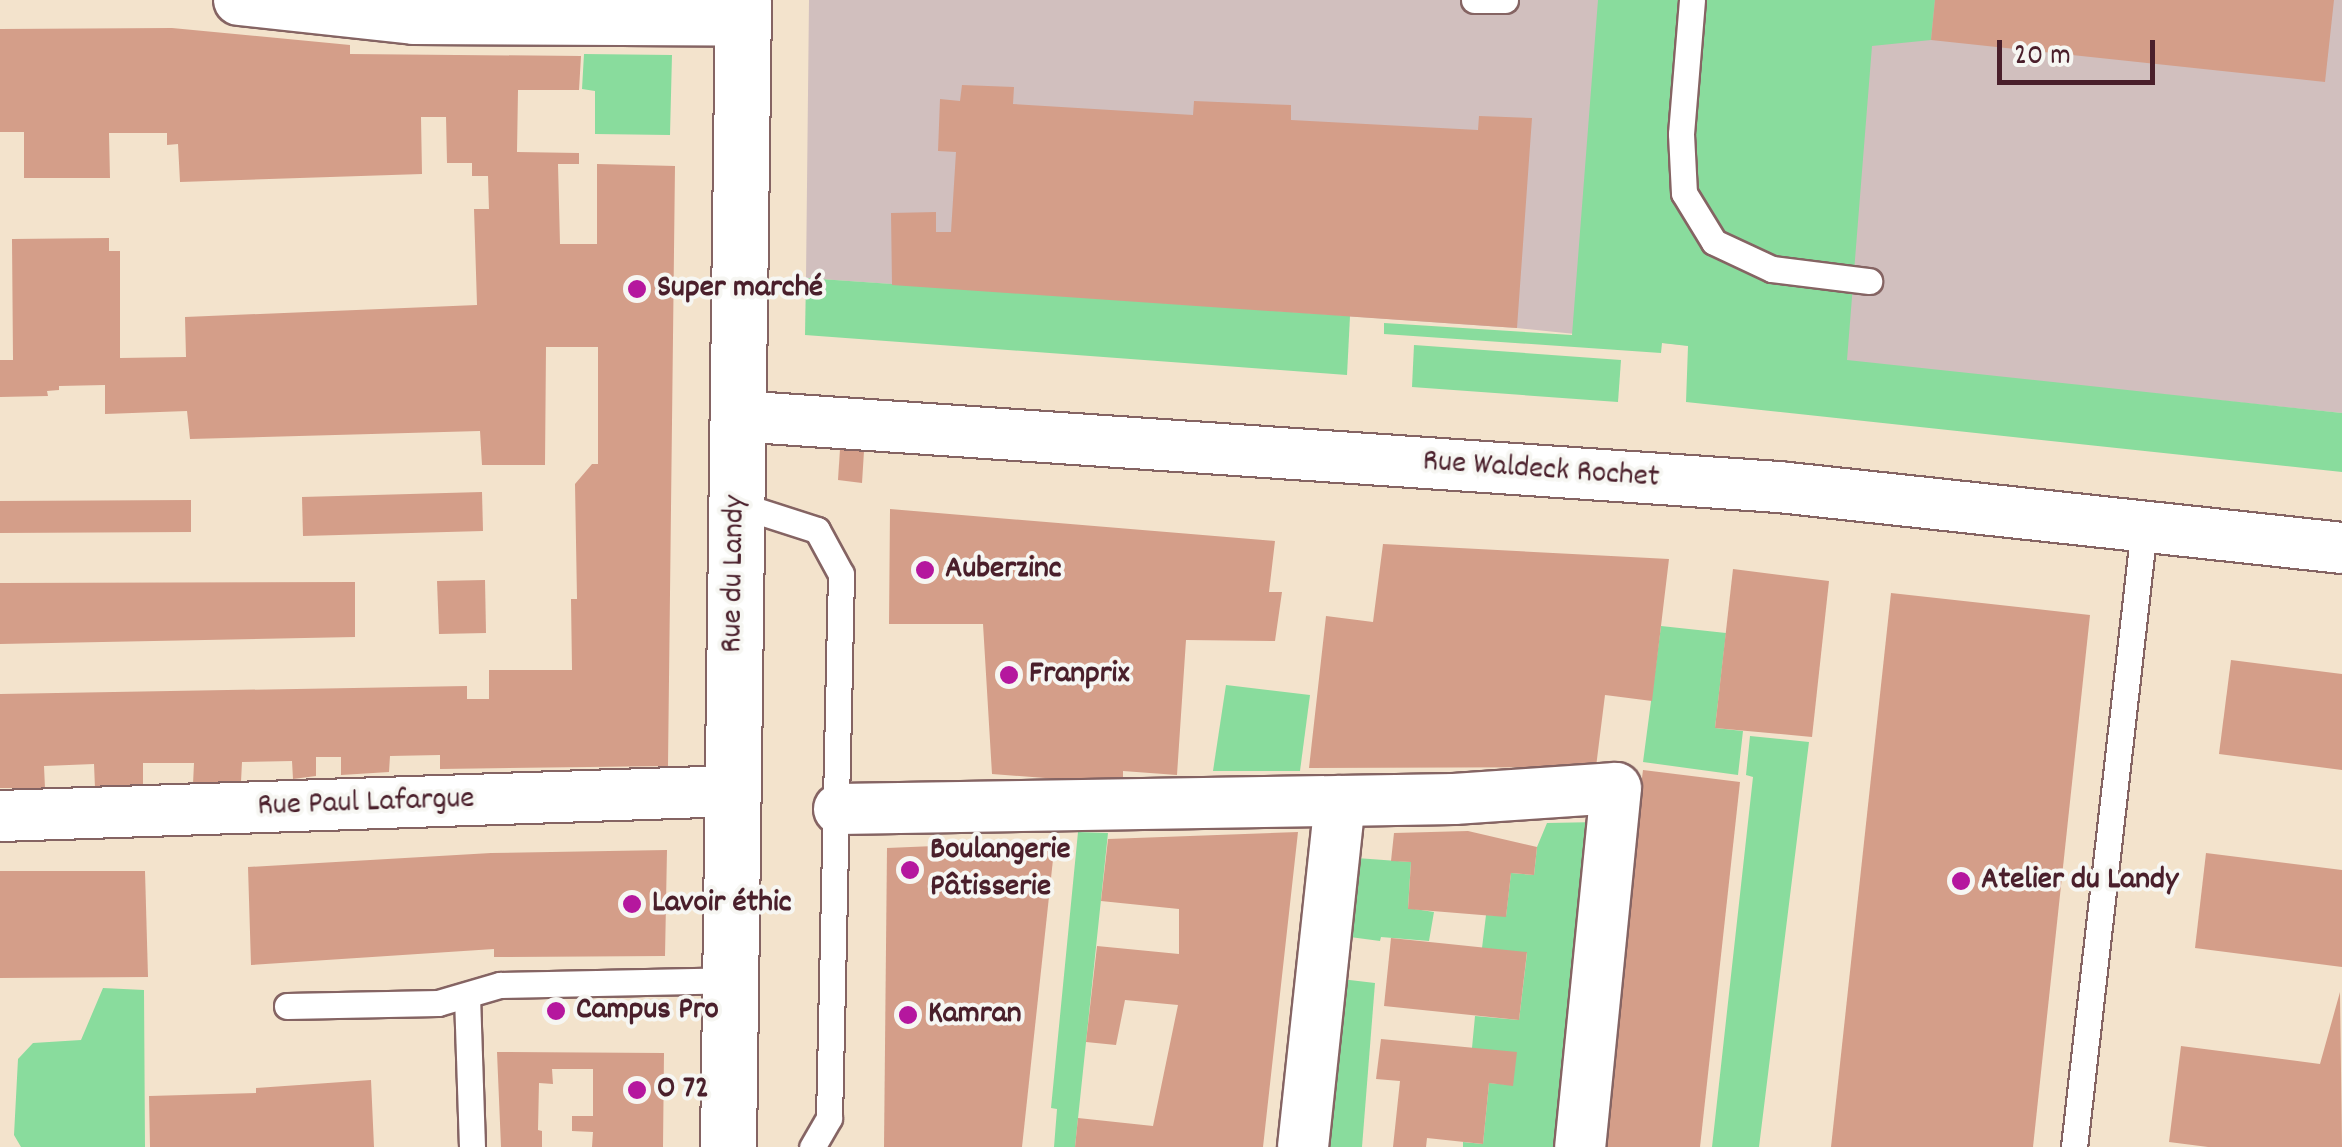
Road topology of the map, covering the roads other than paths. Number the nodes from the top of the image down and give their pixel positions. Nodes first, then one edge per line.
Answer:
1 (240, 0) edge
2 (1474, 0) edge
3 (1505, 0) edge
4 (1692, 0) edge
5 (743, 11) edge
6 (1869, 280) dead end
7 (738, 416) junction
8 (736, 504) junction
9 (2144, 528) junction
10 (2342, 548) edge
11 (732, 791) junction
12 (1340, 800) junction
13 (838, 809) junction
14 (0, 816) edge
15 (730, 980) junction
16 (467, 996) junction
17 (287, 1006) dead end
18 (472, 1147) edge
19 (728, 1147) edge
20 (812, 1147) edge
21 (1303, 1147) edge
22 (1580, 1147) edge
23 (2074, 1147) edge

1 - 5 street
2 - 3 lane
4 - 6 lane
5 - 7 main road, Rue du Landy
7 - 8 main road, Rue du Landy
7 - 9 street, Rue Waldeck Rochet
8 - 11 main road, Rue du Landy
8 - 13 lane
9 - 10 street, Rue Waldeck Rochet
9 - 23 lane
11 - 14 street, Rue Paul Lafargue
11 - 15 main road, Rue du Landy
12 - 13 street
12 - 21 street
12 - 22 street
13 - 20 lane
15 - 16 lane
15 - 19 main road, Rue du Landy
16 - 17 lane
16 - 18 lane

